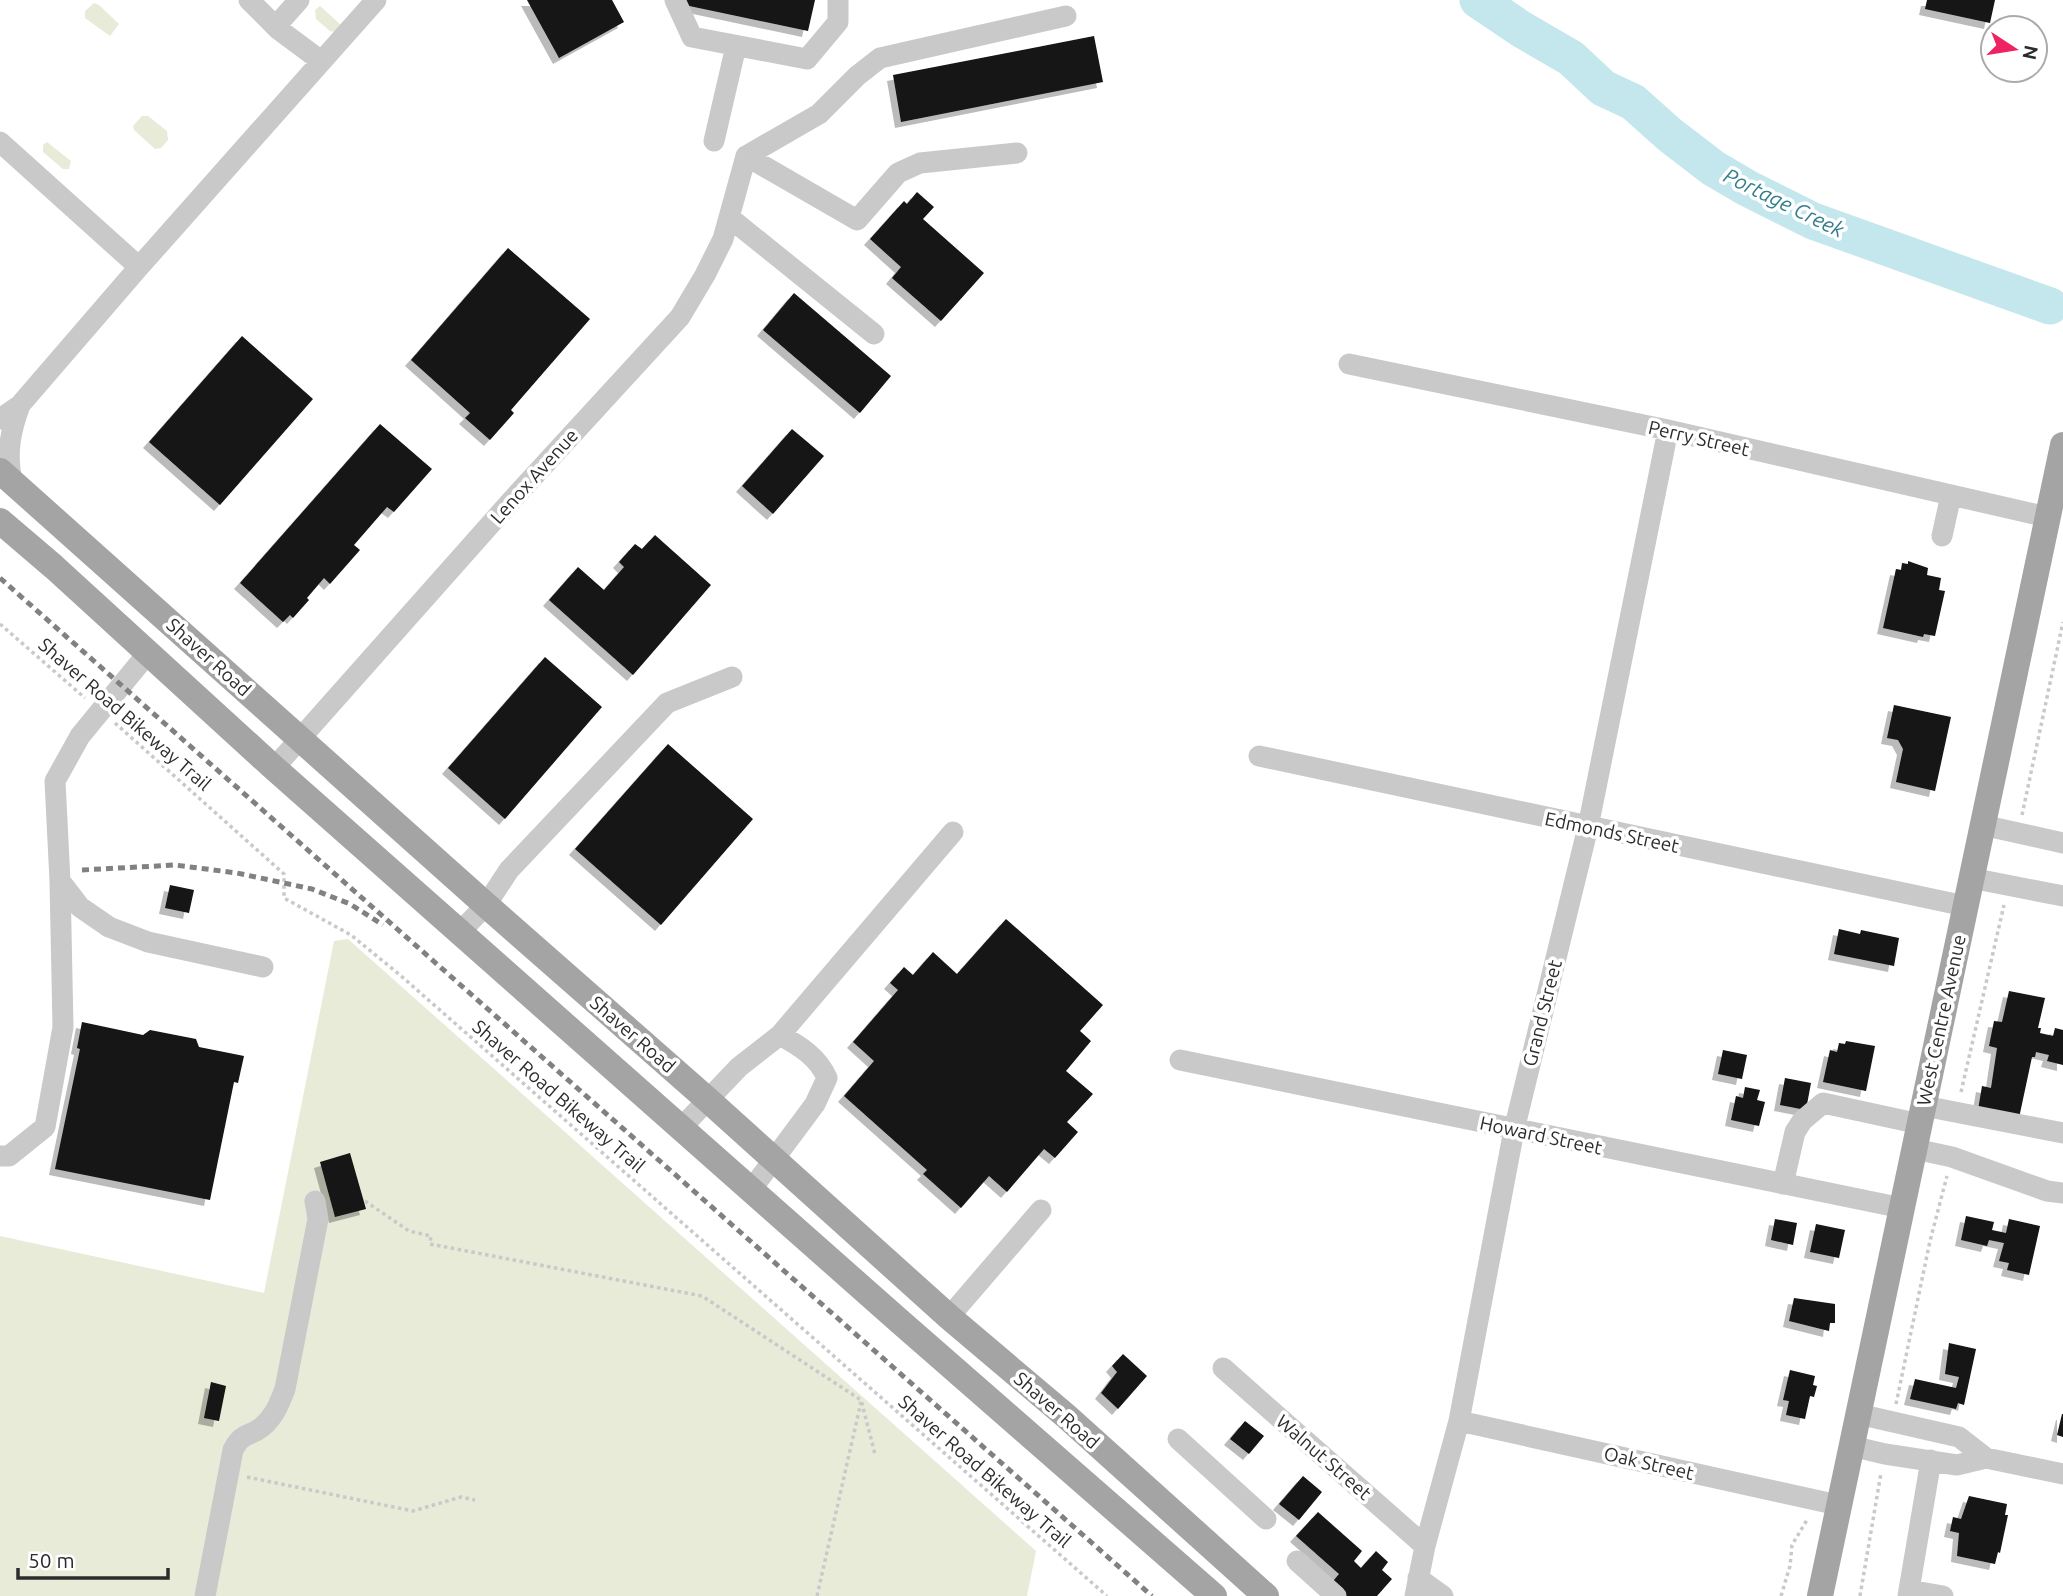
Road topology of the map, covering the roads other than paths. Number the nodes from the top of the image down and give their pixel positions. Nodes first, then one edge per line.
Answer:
1 (249, 0) edge
2 (299, 0) edge
3 (376, 0) edge
4 (675, 0) edge
5 (838, 0) edge
6 (1066, 16) dead end
7 (276, 26) junction
8 (736, 46) junction
9 (321, 61) junction
10 (714, 141) dead end
11 (0, 142) edge
12 (1017, 153) dead end
13 (746, 156) junction
14 (730, 218) junction
15 (139, 267) junction
16 (874, 334) dead end
17 (1349, 364) dead end
18 (20, 405) junction
19 (0, 419) edge
20 (1668, 430) junction
21 (2063, 445) edge
22 (6, 477) edge
23 (1951, 495) junction
24 (2047, 517) junction
25 (0, 521) edge
26 (1942, 536) dead end
27 (148, 653) junction
28 (732, 677) dead end
29 (301, 739) junction
30 (1259, 756) dead end
31 (274, 768) junction
32 (1982, 825) junction
33 (1588, 827) junction
34 (953, 832) dead end
35 (2063, 843) edge
36 (1971, 878) junction
37 (60, 881) junction
38 (2063, 896) edge
39 (486, 905) junction
40 (1965, 906) junction
41 (460, 932) junction
42 (263, 967) dead end
43 (780, 1035) junction
44 (1180, 1060) dead end
45 (708, 1100) junction
46 (1919, 1126) junction
47 (681, 1128) junction
48 (1514, 1130) junction
49 (2063, 1133) edge
50 (0, 1156) edge
51 (774, 1159) junction
52 (1783, 1184) junction
53 (751, 1190) junction
54 (2063, 1193) edge
55 (315, 1201) dead end
56 (1902, 1208) junction
57 (1041, 1210) dead end
58 (949, 1317) junction
59 (1223, 1368) dead end
60 (1858, 1414) junction
61 (1459, 1420) junction
62 (1178, 1439) dead end
63 (1851, 1446) junction
64 (1986, 1458) junction
65 (1931, 1460) junction
66 (2063, 1474) edge
67 (1825, 1503) junction
68 (1266, 1519) dead end
69 (1425, 1546) junction
70 (1297, 1561) dead end
71 (1416, 1587) edge
72 (1332, 1592) edge
73 (1908, 1593) edge
74 (205, 1596) edge
75 (1214, 1596) edge
76 (1266, 1596) edge
77 (1443, 1596) edge
78 (1820, 1596) edge
79 (1943, 1596) edge

1 - 7 street
2 - 7 street
3 - 9 street
4 - 8 street
5 - 8 street
6 - 13 street
7 - 9 street
8 - 10 street
9 - 15 street
11 - 15 street
12 - 13 street
13 - 14 street, Lenox Avenue
14 - 16 street
14 - 29 street, Lenox Avenue
15 - 18 street
17 - 20 street, Perry Street
18 - 19 street
18 - 22 street
20 - 23 street, Perry Street
20 - 33 street, Grand Street
21 - 24 main road, West Centre Avenue
22 - 29 main road, Shaver Road
23 - 24 street, Perry Street
23 - 26 street
24 - 32 main road, West Centre Avenue
25 - 27 main road, Shaver Road
27 - 31 main road, Shaver Road
27 - 37 street
28 - 39 street
29 - 31 street, Lenox Avenue
29 - 39 main road, Shaver Road
30 - 33 street, Edmonds Street
31 - 41 main road, Shaver Road
32 - 35 street
32 - 36 main road, West Centre Avenue
33 - 40 street, Edmonds Street
33 - 48 street, Grand Street
34 - 43 street
36 - 38 street
36 - 40 main road, West Centre Avenue
37 - 42 street
37 - 50 street
39 - 41 street
39 - 45 main road, Shaver Road
40 - 46 main road, West Centre Avenue
41 - 47 main road, Shaver Road
43 - 45 street
43 - 51 street
44 - 48 street, Howard Street
45 - 47 street
45 - 51 main road, Shaver Road
46 - 49 street
46 - 52 street
46 - 54 street
46 - 56 main road, West Centre Avenue
47 - 53 main road, Shaver Road
48 - 52 street, Howard Street
48 - 61 street, Grand Street
51 - 53 street
51 - 58 main road, Shaver Road
52 - 56 street, Howard Street
53 - 75 main road, Shaver Road
55 - 74 street
56 - 60 main road, West Centre Avenue
57 - 58 street
58 - 76 main road, Shaver Road
59 - 69 street, Walnut Street
60 - 63 main road, West Centre Avenue
60 - 64 street
61 - 67 street, Oak Street
61 - 69 street, Grand Street
62 - 68 street
63 - 65 street
63 - 67 main road, West Centre Avenue
64 - 65 street
64 - 66 street
65 - 73 street
67 - 78 main road, West Centre Avenue
69 - 71 street, Grand Street
70 - 72 street
71 - 77 street
73 - 79 street

